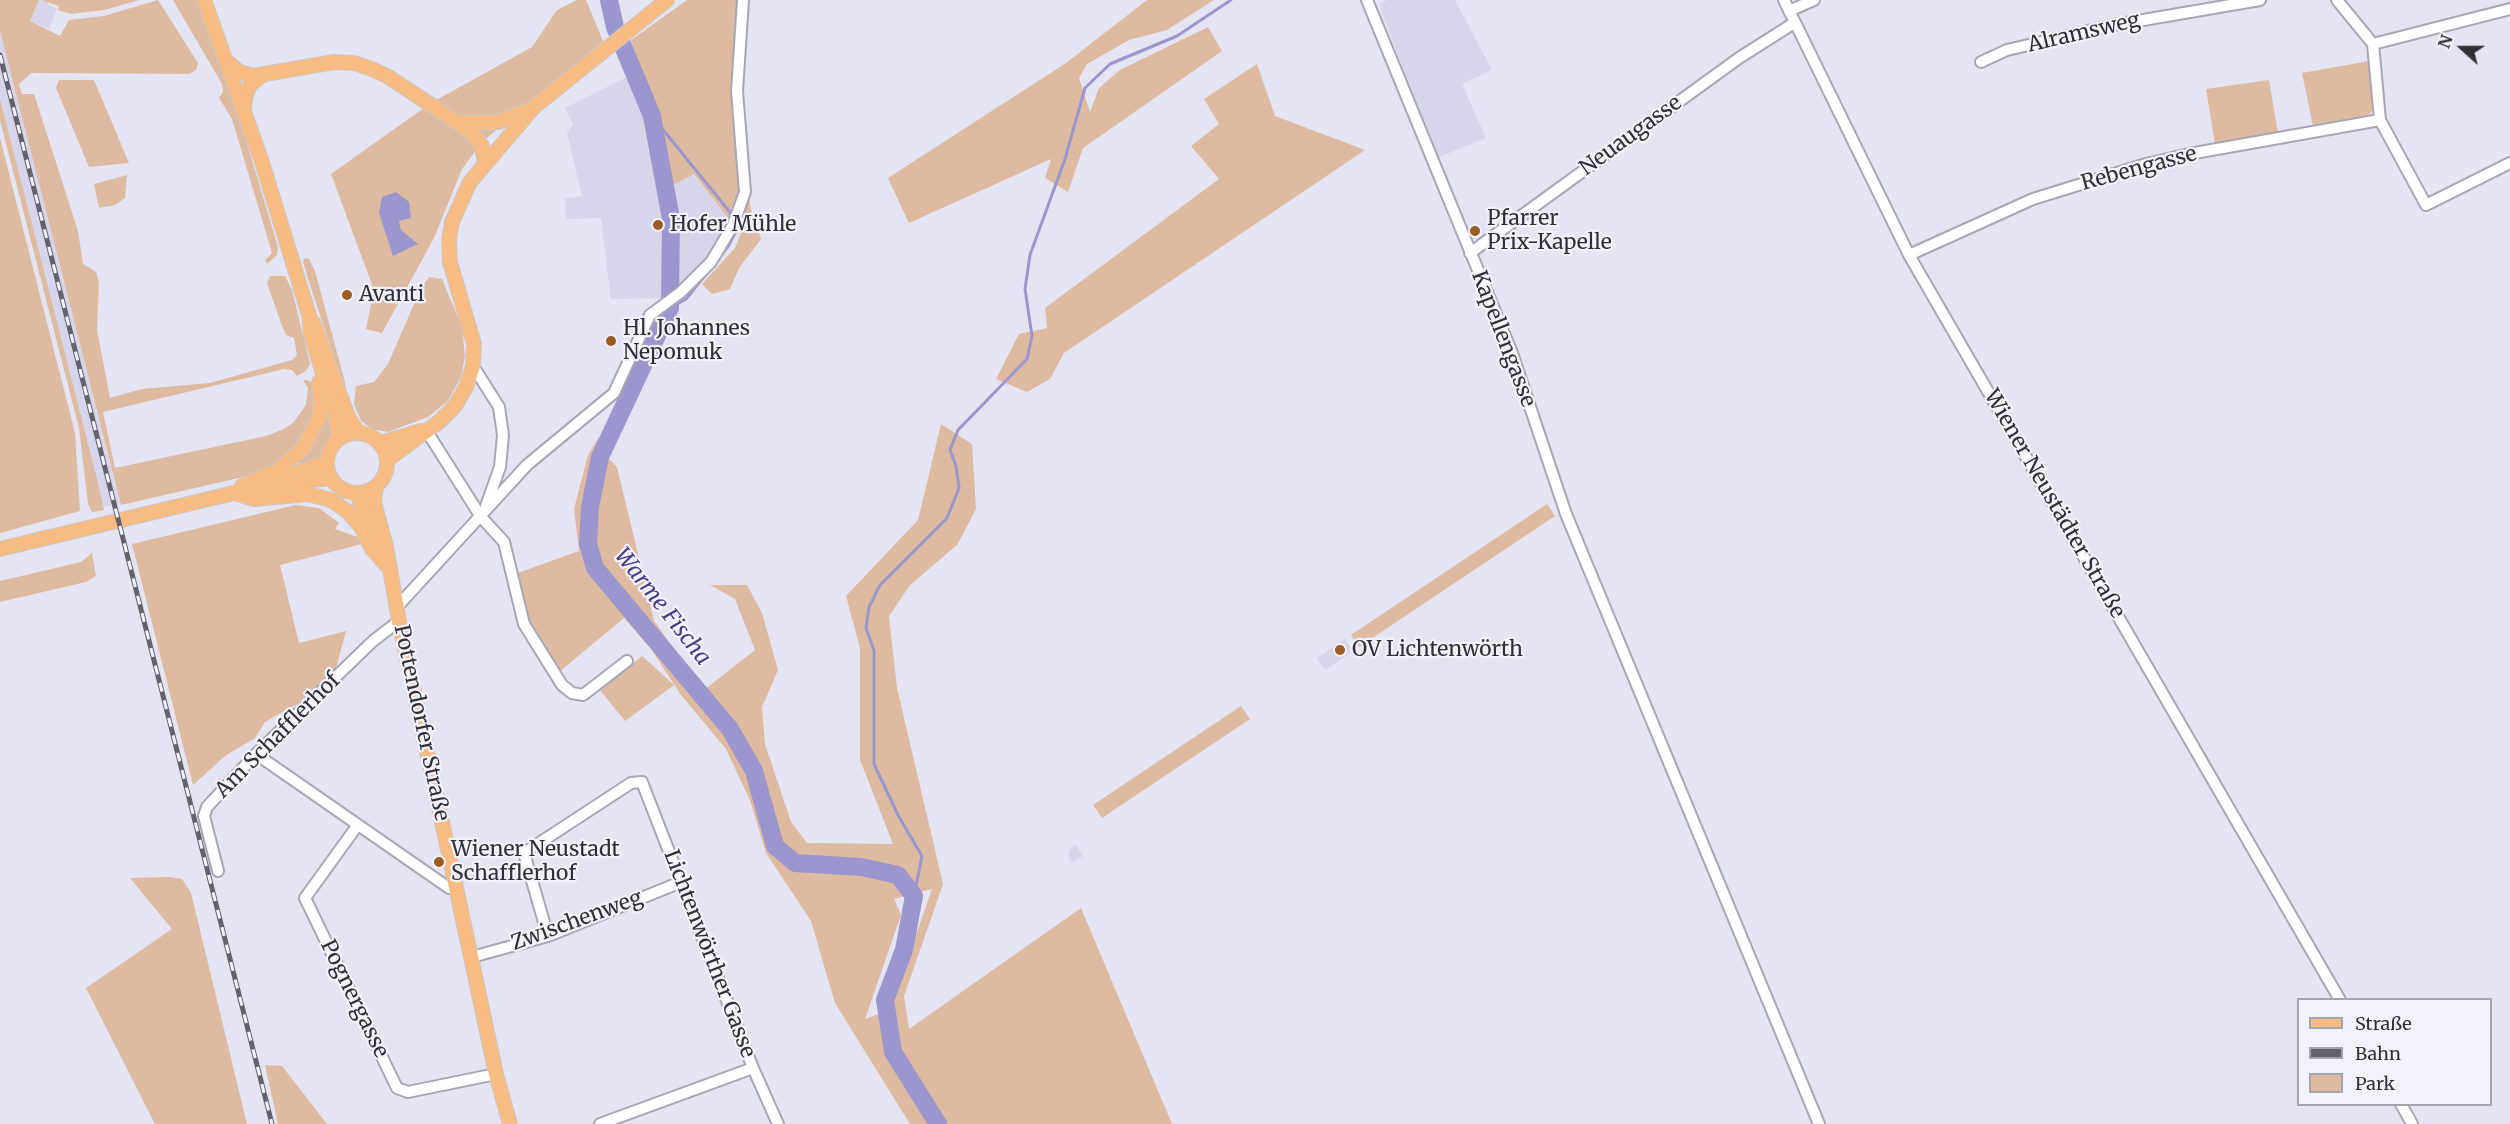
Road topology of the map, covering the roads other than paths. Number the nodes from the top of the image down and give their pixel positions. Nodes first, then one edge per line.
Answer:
1 (204, 0) edge
2 (667, 0) edge
3 (743, 0) edge
4 (1367, 0) edge
5 (1784, 0) edge
6 (1814, 0) edge
7 (2260, 0) edge
8 (2337, 0) edge
9 (2510, 9) edge
10 (1789, 11) junction
11 (1794, 23) junction
12 (2373, 44) junction
13 (226, 61) junction
14 (1981, 62) dead end
15 (261, 76) junction
16 (534, 107) junction
17 (244, 115) junction
18 (2380, 120) junction
19 (461, 123) junction
20 (485, 163) junction
21 (2510, 163) edge
22 (1470, 253) junction
23 (1909, 255) junction
24 (309, 315) junction
25 (314, 348) junction
26 (473, 366) junction
27 (426, 430) junction
28 (359, 433) junction
29 (340, 438) junction
30 (380, 443) junction
31 (387, 460) junction
32 (327, 462) junction
33 (331, 478) junction
34 (267, 485) junction
35 (376, 487) junction
36 (236, 493) junction
37 (357, 494) junction
38 (481, 517) junction
39 (0, 549) edge
40 (388, 567) junction
41 (397, 615) junction
42 (627, 662) dead end
43 (256, 754) junction
44 (357, 825) junction
45 (218, 871) dead end
46 (681, 882) junction
47 (456, 888) junction
48 (548, 936) junction
49 (472, 957) junction
50 (2339, 998) edge
51 (753, 1068) junction
52 (496, 1074) junction
53 (2402, 1106) edge
54 (614, 1121) edge
55 (510, 1124) edge
56 (600, 1124) edge
57 (778, 1124) edge
58 (1819, 1124) edge
59 (2412, 1124) edge

1 - 13 main road
2 - 16 main road
3 - 38 street, Am Schafflerhof
4 - 22 street, Kapellengasse
5 - 10 street, Wiener Neustädter Straße
6 - 10 street
7 - 14 street, Alramsweg
8 - 12 street
9 - 12 street
10 - 11 street, Wiener Neustädter Straße
11 - 22 street, Neuaugasse
11 - 23 street, Wiener Neustädter Straße
12 - 18 street
13 - 15 main road
13 - 17 main road
15 - 17 main road
15 - 19 main road
16 - 19 main road
16 - 20 main road
17 - 24 main road
18 - 21 street
18 - 23 street, Rebengasse
19 - 20 main road
20 - 26 main road
22 - 58 street, Kapellengasse
23 - 50 street, Wiener Neustädter Straße
24 - 25 main road
24 - 28 main road
25 - 29 main road
25 - 36 main road
26 - 27 main road
26 - 38 street
27 - 30 main road
27 - 31 main road
27 - 38 street
28 - 29 main road
28 - 30 main road
29 - 32 main road
30 - 31 main road
31 - 35 main road
32 - 33 main road
32 - 34 main road
33 - 34 main road
33 - 37 main road
34 - 36 main road
35 - 37 main road
35 - 40 main road, Pottendorfer Straße
36 - 39 main road
36 - 40 main road
37 - 40 main road, Pottendorfer Straße
38 - 41 street, Am Schafflerhof
38 - 42 street
40 - 41 main road, Pottendorfer Straße
41 - 43 street, Am Schafflerhof
41 - 47 main road, Pottendorfer Straße
43 - 44 street
43 - 45 street, Am Schafflerhof
44 - 47 street
44 - 52 street, Pognergasse
46 - 48 street, Zwischenweg
46 - 48 street, Lichtenwörther Gasse
46 - 51 street, Lichtenwörther Gasse
47 - 49 main road, Pottendorfer Straße
48 - 49 street, Zwischenweg
49 - 52 main road, Pottendorfer Straße
51 - 54 street
51 - 57 street, Lichtenwörther Gasse
52 - 55 main road, Pottendorfer Straße
53 - 59 street
54 - 56 street

